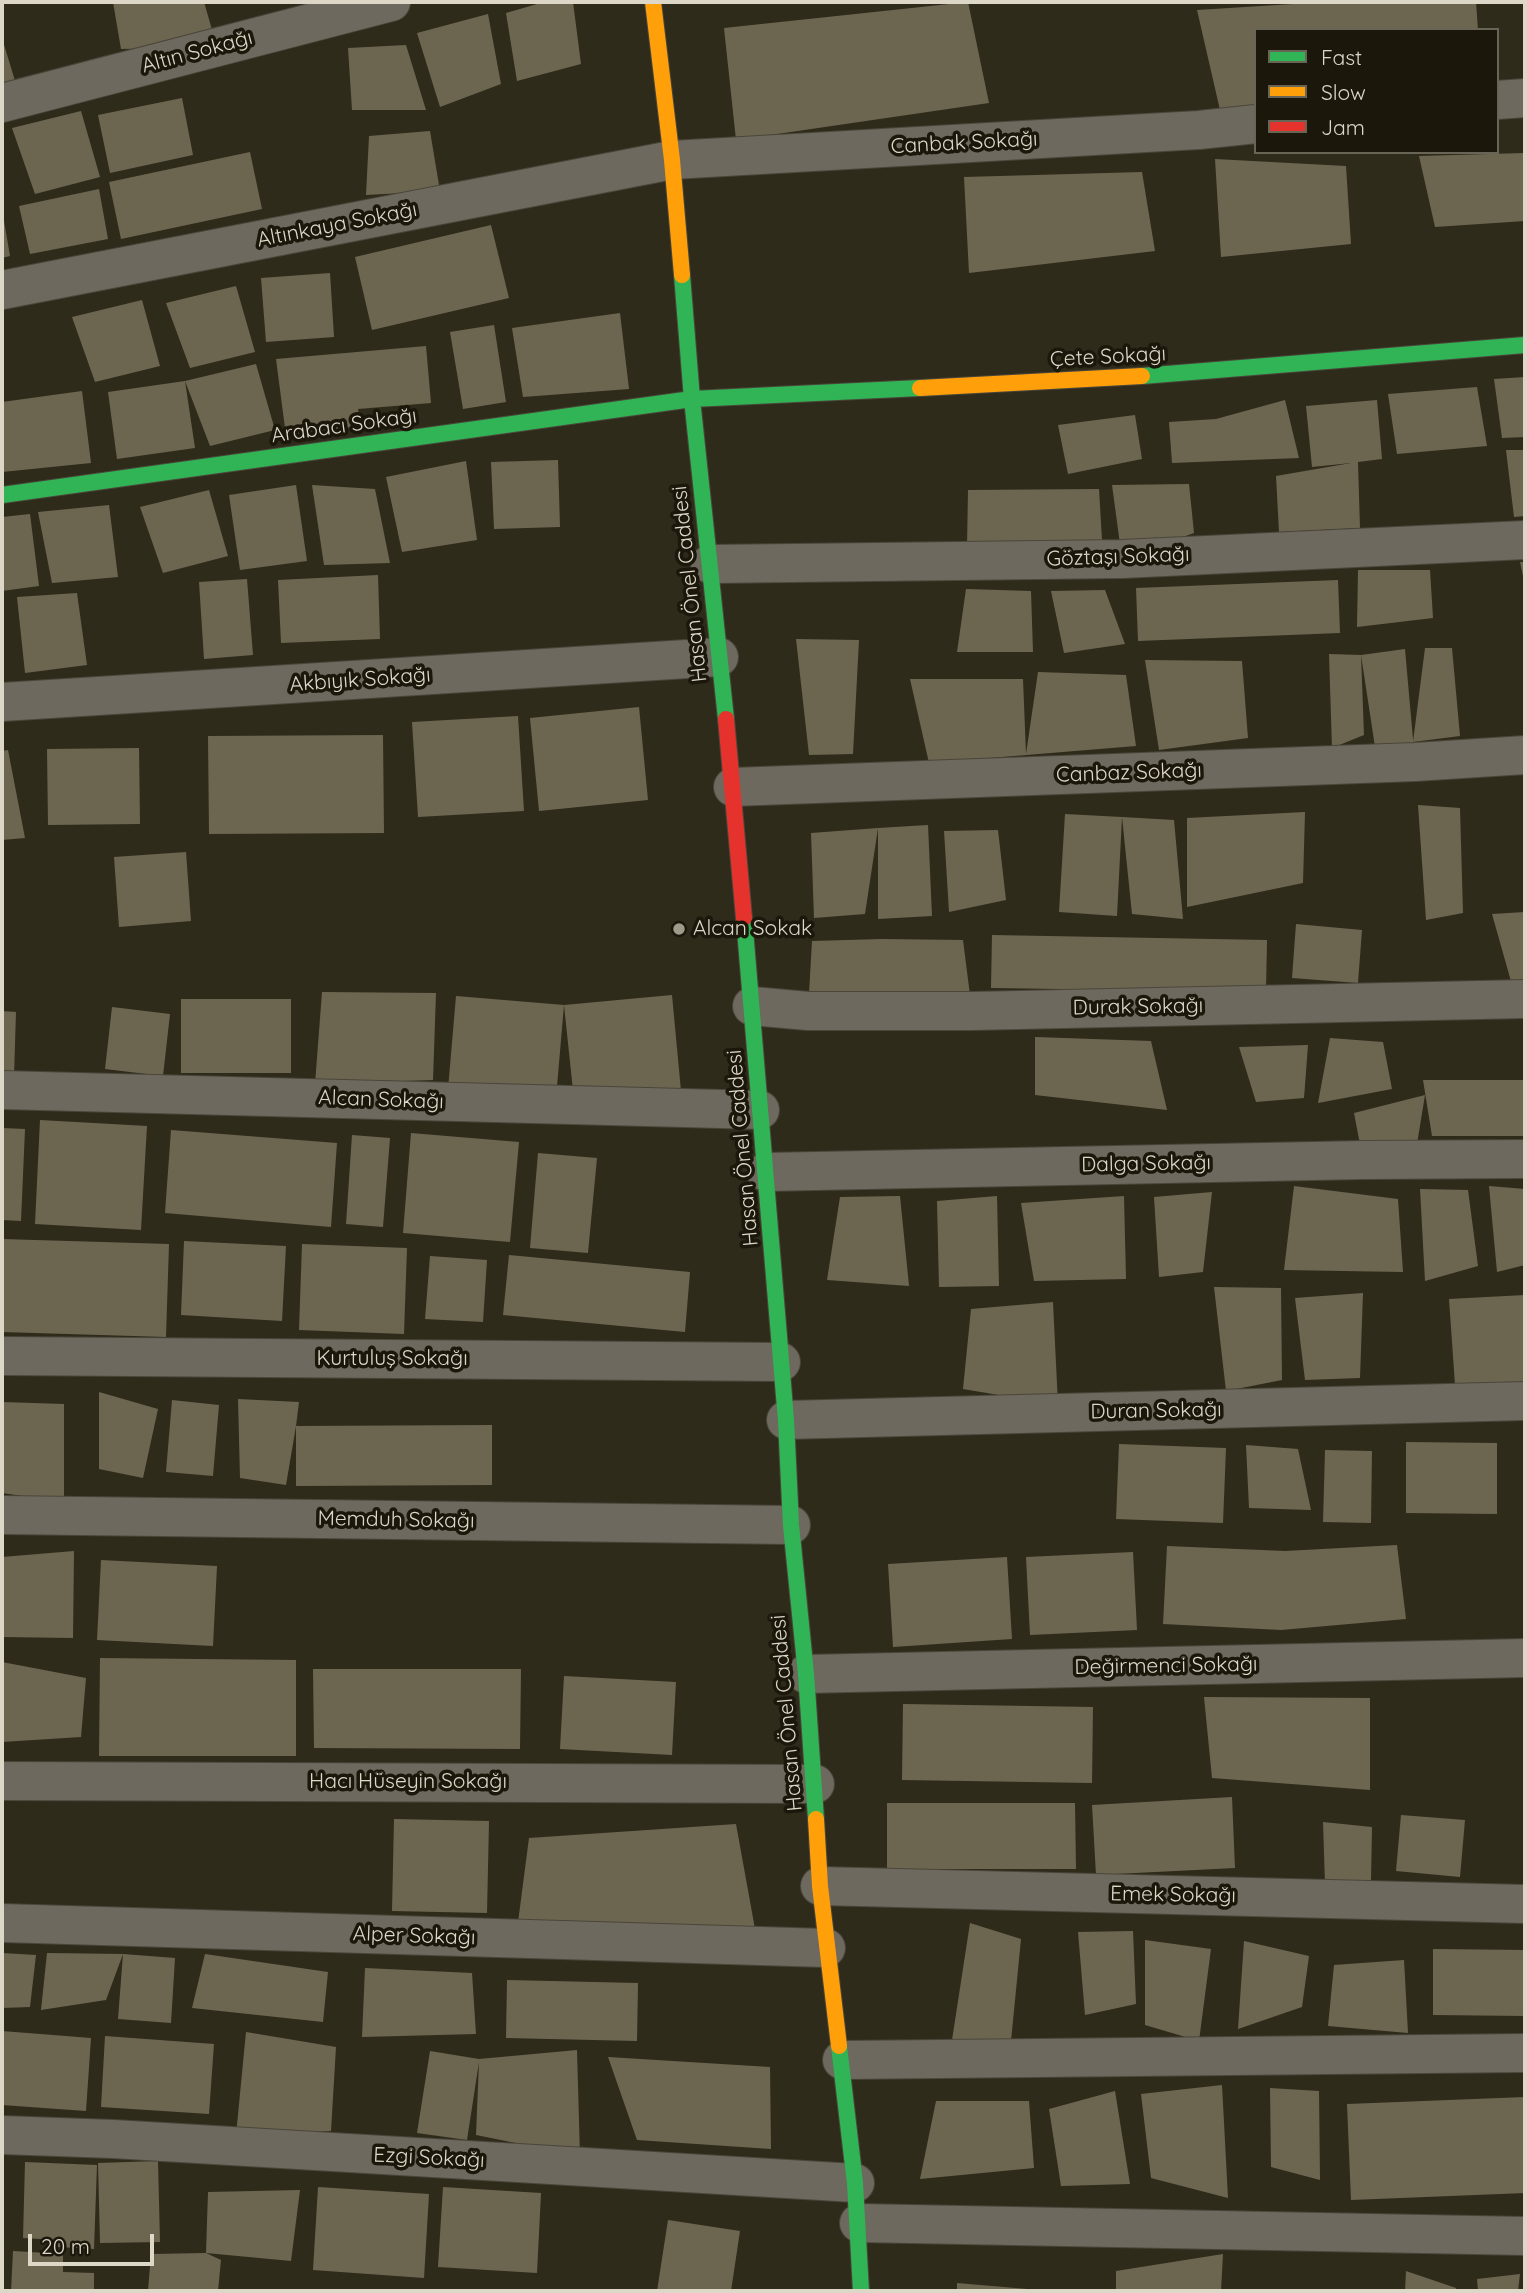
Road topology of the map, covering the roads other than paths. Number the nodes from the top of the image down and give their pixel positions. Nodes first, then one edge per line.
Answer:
1 (391, 2) edge
2 (653, 2) edge
3 (1525, 97) edge
4 (1499, 100) edge
5 (2, 103) edge
6 (1254, 124) edge
7 (672, 160) junction
8 (2, 290) edge
9 (1525, 345) edge
10 (692, 399) junction
11 (2, 495) edge
12 (1525, 540) edge
13 (710, 565) junction
14 (719, 657) junction
15 (2, 702) edge
16 (1525, 755) edge
17 (733, 787) junction
18 (1525, 999) edge
19 (752, 1006) junction
20 (2, 1090) edge
21 (761, 1110) junction
22 (1525, 1159) edge
23 (766, 1172) junction
24 (2, 1356) edge
25 (781, 1362) junction
26 (1525, 1401) edge
27 (786, 1420) junction
28 (2, 1515) edge
29 (791, 1525) junction
30 (1525, 1658) edge
31 (806, 1674) junction
32 (2, 1780) edge
33 (815, 1784) junction
34 (820, 1886) junction
35 (1525, 1904) edge
36 (2, 1923) edge
37 (827, 1948) junction
38 (1525, 2053) edge
39 (842, 2060) junction
40 (2, 2135) edge
41 (855, 2183) junction
42 (859, 2223) junction
43 (1525, 2236) edge
44 (861, 2291) edge

1 - 5 street, Altın Sokağı
2 - 7 main road, Hasan Önel Caddesi
3 - 4 street
6 - 7 street, Canbak Sokağı
7 - 8 street, Altınkaya Sokağı
7 - 10 main road, Hasan Önel Caddesi
9 - 10 main road, Çete Sokağı
10 - 11 main road, Arabacı Sokağı
10 - 13 main road, Hasan Önel Caddesi
12 - 13 street, Göztaşı Sokağı
13 - 14 main road, Hasan Önel Caddesi
14 - 15 street, Akbıyık Sokağı
14 - 17 main road, Hasan Önel Caddesi
16 - 17 street, Canbaz Sokağı
17 - 19 main road, Hasan Önel Caddesi
18 - 19 street, Durak Sokağı
19 - 21 main road, Hasan Önel Caddesi
20 - 21 street, Alcan Sokağı
21 - 23 main road, Hasan Önel Caddesi
22 - 23 street, Dalga Sokağı
23 - 25 main road, Hasan Önel Caddesi
24 - 25 street, Kurtuluş Sokağı
25 - 27 main road, Hasan Önel Caddesi
26 - 27 street, Duran Sokağı
27 - 29 main road, Hasan Önel Caddesi
28 - 29 street, Memduh Sokağı
29 - 31 main road, Hasan Önel Caddesi
30 - 31 street, Değirmenci Sokağı
31 - 33 main road, Hasan Önel Caddesi
32 - 33 street, Hacı Hüseyin Sokağı
33 - 34 main road, Hasan Önel Caddesi
34 - 35 street, Emek Sokağı
34 - 37 main road, Hasan Önel Caddesi
36 - 37 street, Alper Sokağı
37 - 39 main road, Hasan Önel Caddesi
38 - 39 street
39 - 41 main road, Hasan Önel Caddesi
40 - 41 street, Ezgi Sokağı
41 - 42 main road, Hasan Önel Caddesi
42 - 43 street
42 - 44 main road, Hasan Önel Caddesi

